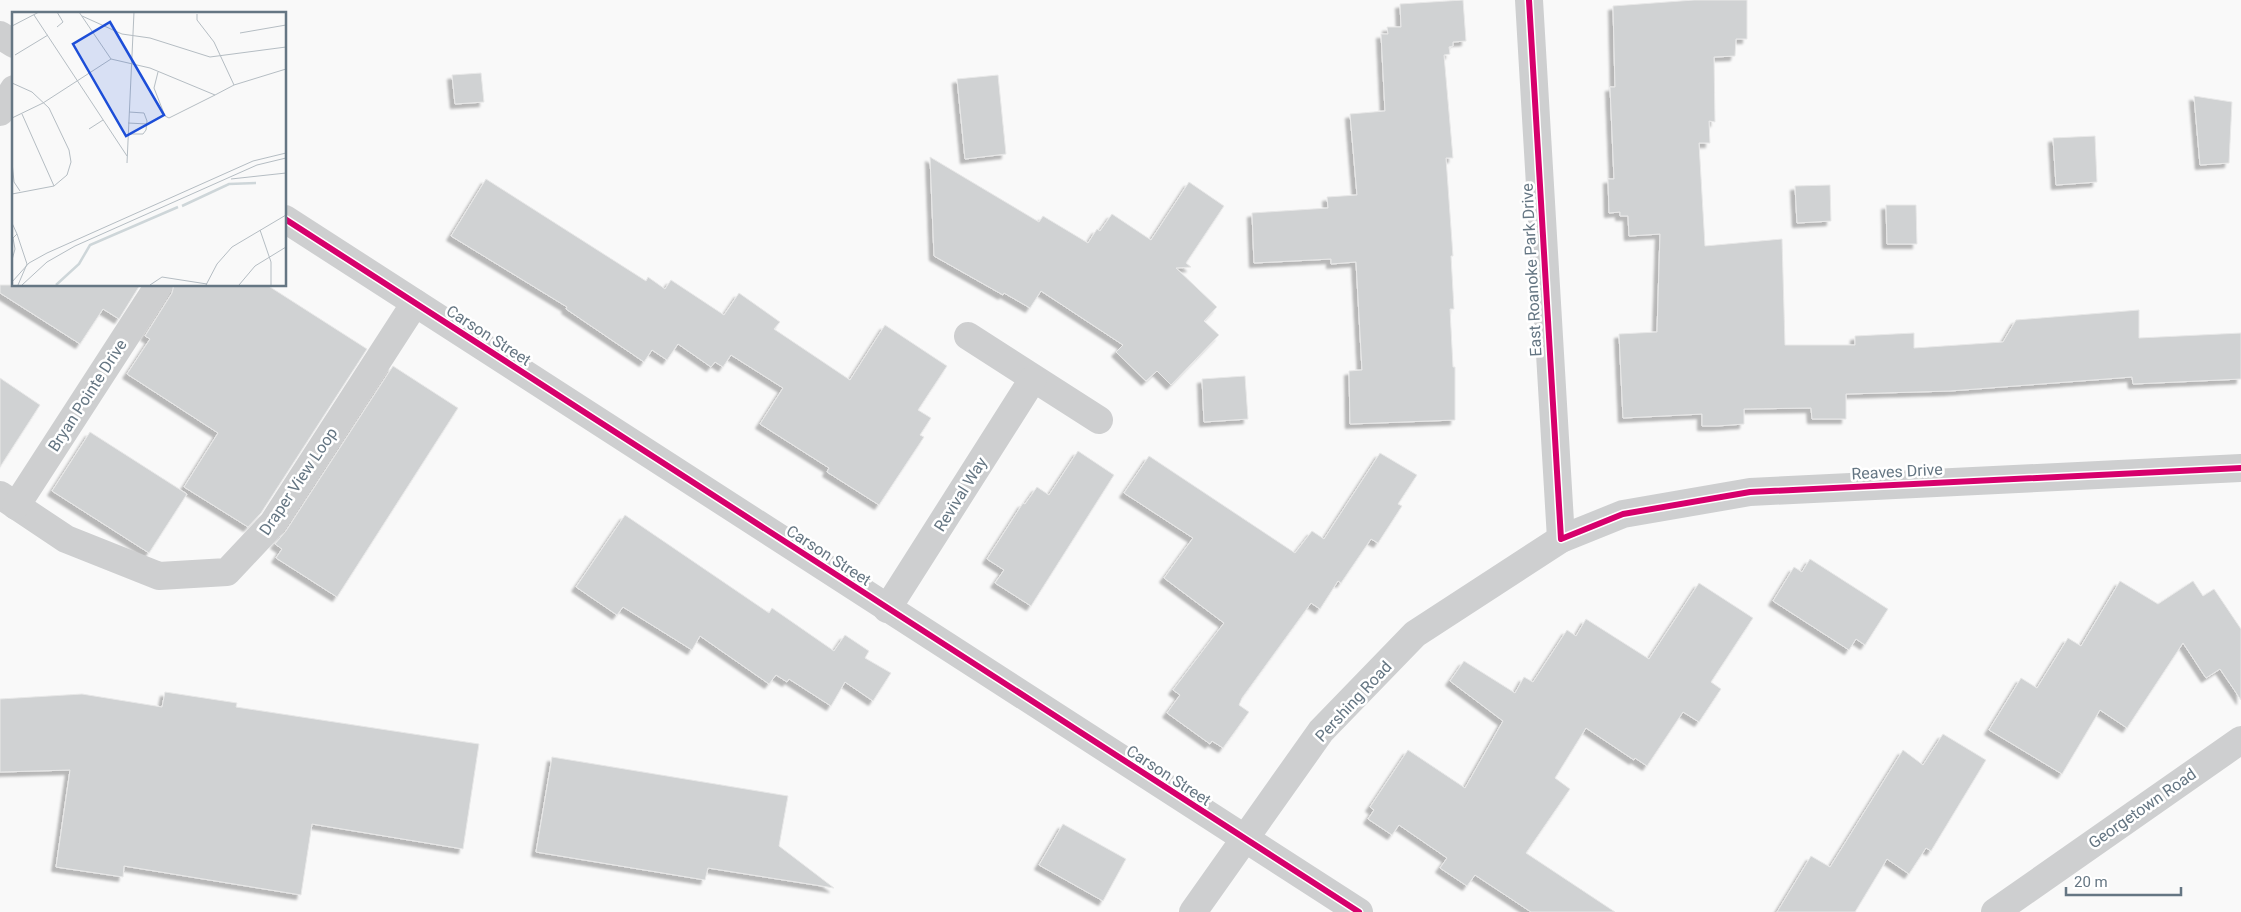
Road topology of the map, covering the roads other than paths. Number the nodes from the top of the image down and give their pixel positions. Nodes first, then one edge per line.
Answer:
1 (1529, 0) edge
2 (0, 35) edge
3 (12, 43) edge
4 (12, 93) edge
5 (0, 112) edge
6 (286, 220) edge
7 (158, 286) edge
8 (415, 303) junction
9 (968, 336) dead end
10 (1033, 379) junction
11 (1099, 420) dead end
12 (2241, 468) edge
13 (8, 500) edge
14 (1561, 539) junction
15 (887, 609) junction
16 (2241, 740) edge
17 (1244, 839) junction
18 (1193, 912) edge
19 (1359, 912) edge
20 (1995, 912) edge

1 - 14 street, East Roanoke Park Drive
2 - 3 street
4 - 5 street
6 - 8 street, Carson Street
7 - 13 street, Bryan Pointe Drive
8 - 13 street, Draper View Loop
8 - 15 street, Carson Street
9 - 10 street
10 - 11 street
10 - 15 street, Revival Way
12 - 14 street, Reaves Drive
14 - 17 street, Pershing Road
15 - 17 street, Carson Street
16 - 20 street, Georgetown Road
17 - 18 street, Pershing Road
17 - 19 street, Carson Street

